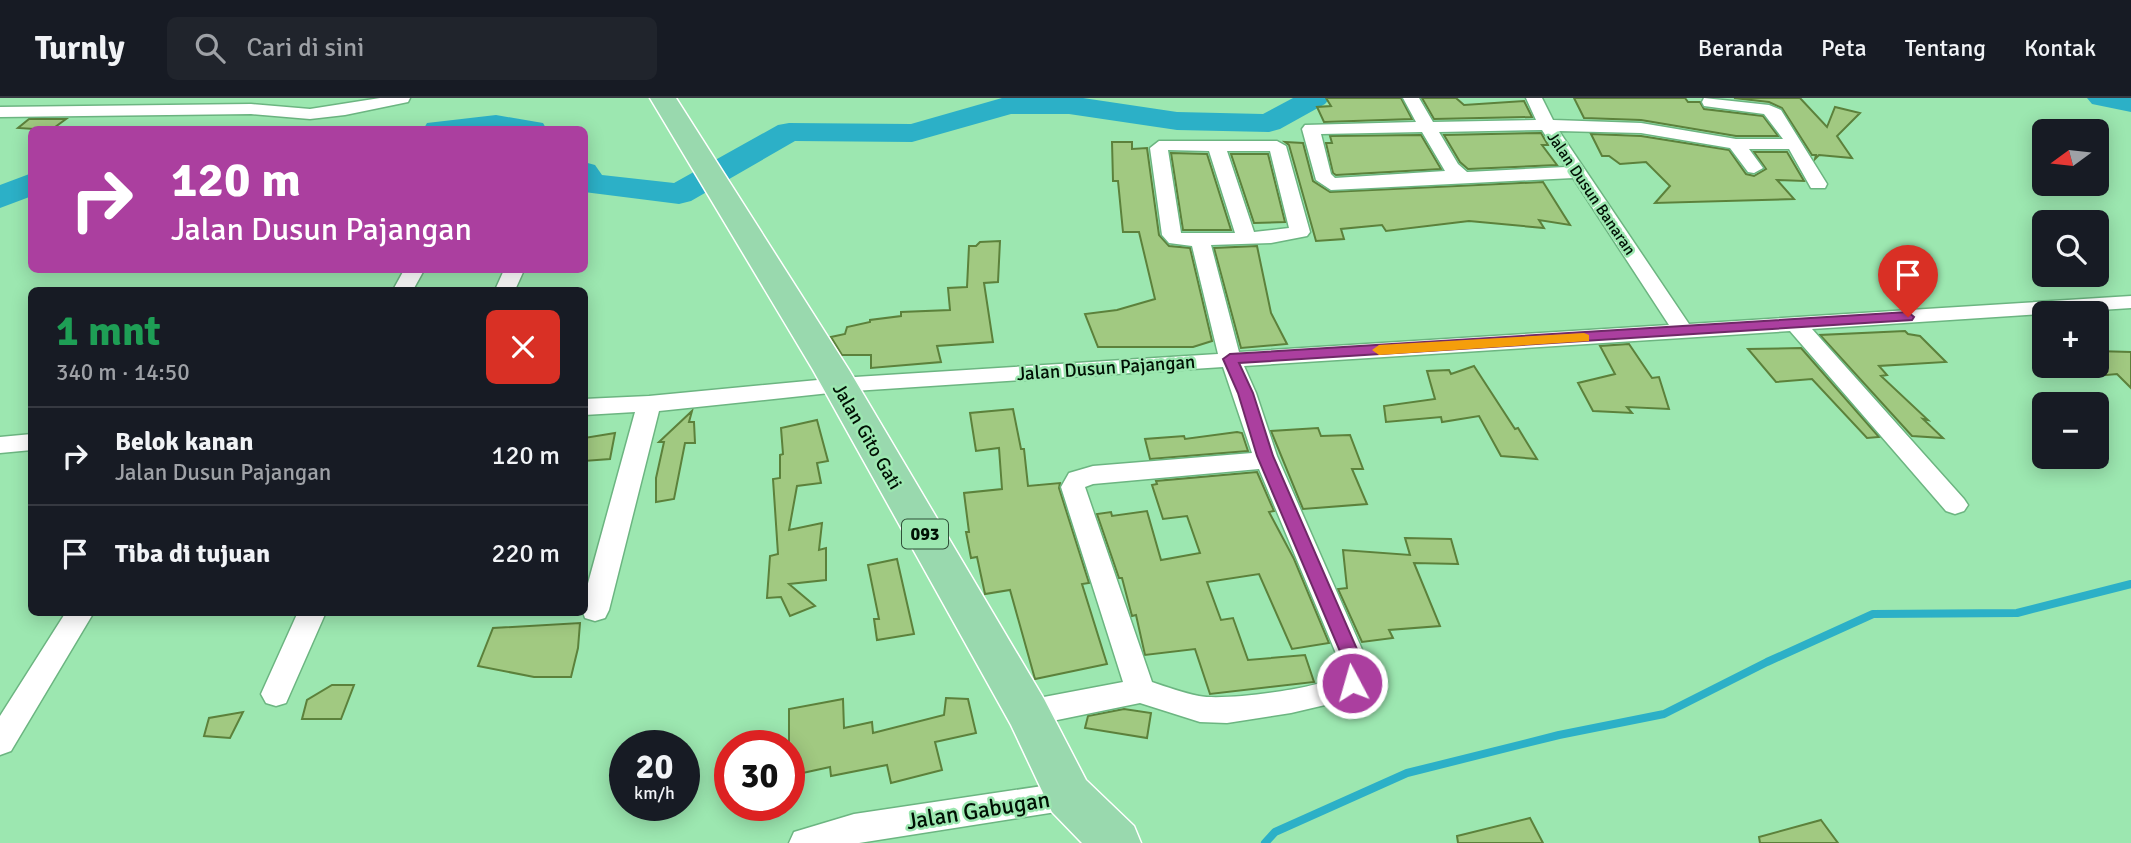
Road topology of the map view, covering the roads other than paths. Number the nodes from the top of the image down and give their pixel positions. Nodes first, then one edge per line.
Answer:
1 (402, 98) edge
2 (663, 98) edge
3 (1411, 98) edge
4 (1534, 98) edge
5 (1710, 102) dead end
6 (255, 104) edge
7 (24, 111) junction
8 (0, 112) edge
9 (1547, 125) junction
10 (1428, 126) junction
11 (0, 128) edge
12 (1736, 144) junction
13 (1794, 144) junction
14 (1216, 145) junction
15 (1754, 168) dead end
16 (1579, 172) junction
17 (1461, 176) junction
18 (1818, 184) dead end
19 (1247, 239) junction
20 (1200, 240) junction
21 (2131, 303) edge
22 (1796, 324) junction
23 (1684, 332) junction
24 (1230, 359) junction
25 (839, 385) junction
26 (649, 404) junction
27 (588, 407) edge
28 (28, 442) edge
29 (0, 445) edge
30 (1267, 460) junction
31 (1955, 505) dead end
32 (596, 610) dead end
33 (78, 616) edge
34 (310, 616) edge
35 (1140, 691) junction
36 (276, 694) dead end
37 (1028, 712) junction
38 (0, 742) edge
39 (1069, 796) junction
40 (805, 843) edge
41 (1116, 843) edge

1 - 6 street
2 - 25 main road, Jalan Gito Gati / 093
3 - 10 street
4 - 9 street
5 - 13 street
6 - 7 street
7 - 8 street
7 - 11 street
9 - 10 street
9 - 12 street, Jalan Dusun Banaran
9 - 16 street, Jalan Dusun Banaran
10 - 17 street
10 - 17 street
12 - 13 street, Jalan Dusun Banaran
12 - 15 street
13 - 18 street
14 - 19 street
14 - 19 street
14 - 20 street
16 - 17 street
16 - 23 street, Jalan Dusun Banaran
19 - 20 street
20 - 24 street
21 - 22 street, Jalan Dusun Pajangan
22 - 23 street, Jalan Dusun Pajangan
22 - 31 street
23 - 24 street, Jalan Dusun Pajangan
24 - 25 street, Jalan Dusun Pajangan
24 - 30 street
25 - 26 street, Jalan Dusun Pajangan
25 - 37 main road, Jalan Gito Gati / 093
26 - 27 street, Jalan Dusun Pajangan
26 - 32 street
28 - 29 street
30 - 35 street
30 - 35 street
33 - 38 street
34 - 36 street
35 - 37 street
37 - 39 main road, Jalan Gito Gati / 093
39 - 40 street, Jalan Gabugan
39 - 41 main road, Jalan Gito Gati / 093

